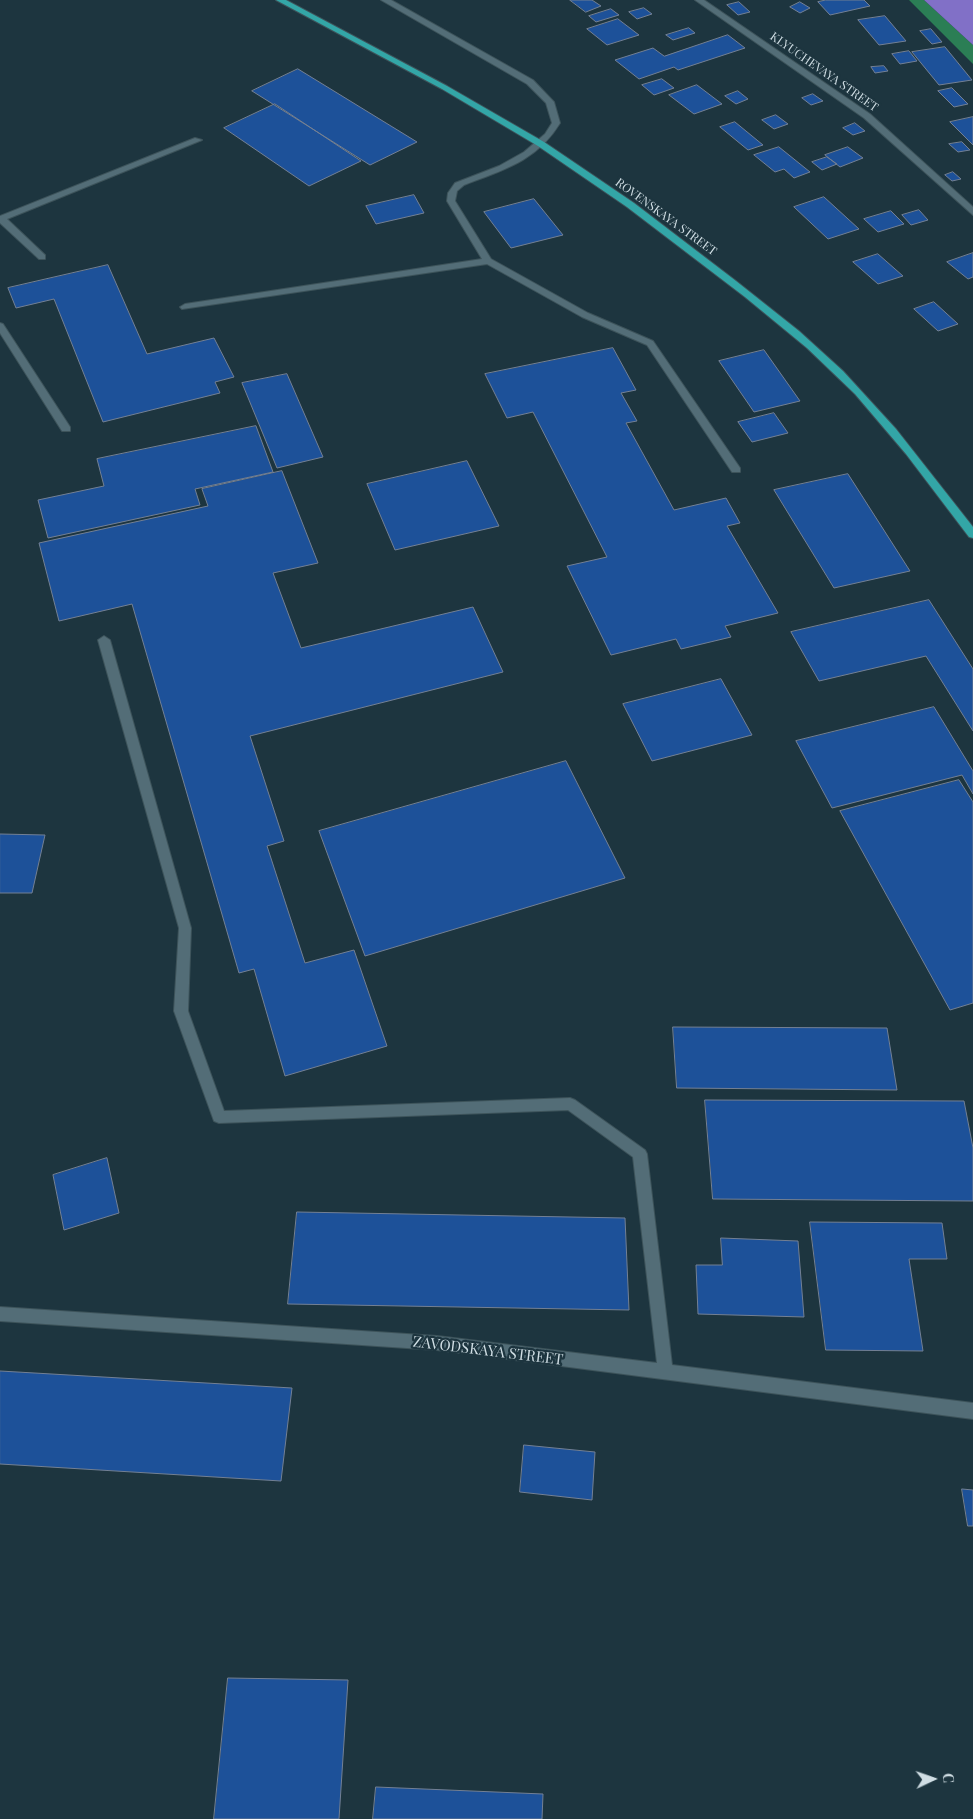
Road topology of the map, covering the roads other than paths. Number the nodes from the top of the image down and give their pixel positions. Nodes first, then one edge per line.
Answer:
1 (280, 0) edge
2 (385, 0) edge
3 (699, 0) edge
4 (198, 140) dead end
5 (541, 144) junction
6 (973, 212) edge
7 (0, 219) edge
8 (42, 258) dead end
9 (488, 261) junction
10 (185, 307) dead end
11 (0, 326) edge
12 (66, 429) dead end
13 (736, 470) dead end
14 (973, 534) edge
15 (104, 640) dead end
16 (0, 1314) edge
17 (665, 1372) junction
18 (973, 1410) edge

1 - 5 main road, ROVENSKAYA STREET
2 - 5 street
3 - 6 street, KLYUCHEVAYA STREET
4 - 7 street
5 - 9 street
5 - 14 main road, ROVENSKAYA STREET
7 - 8 street
9 - 10 street
9 - 13 street
11 - 12 street
15 - 17 street
16 - 17 street, ZAVODSKAYA STREET
17 - 18 street, ZAVODSKAYA STREET

